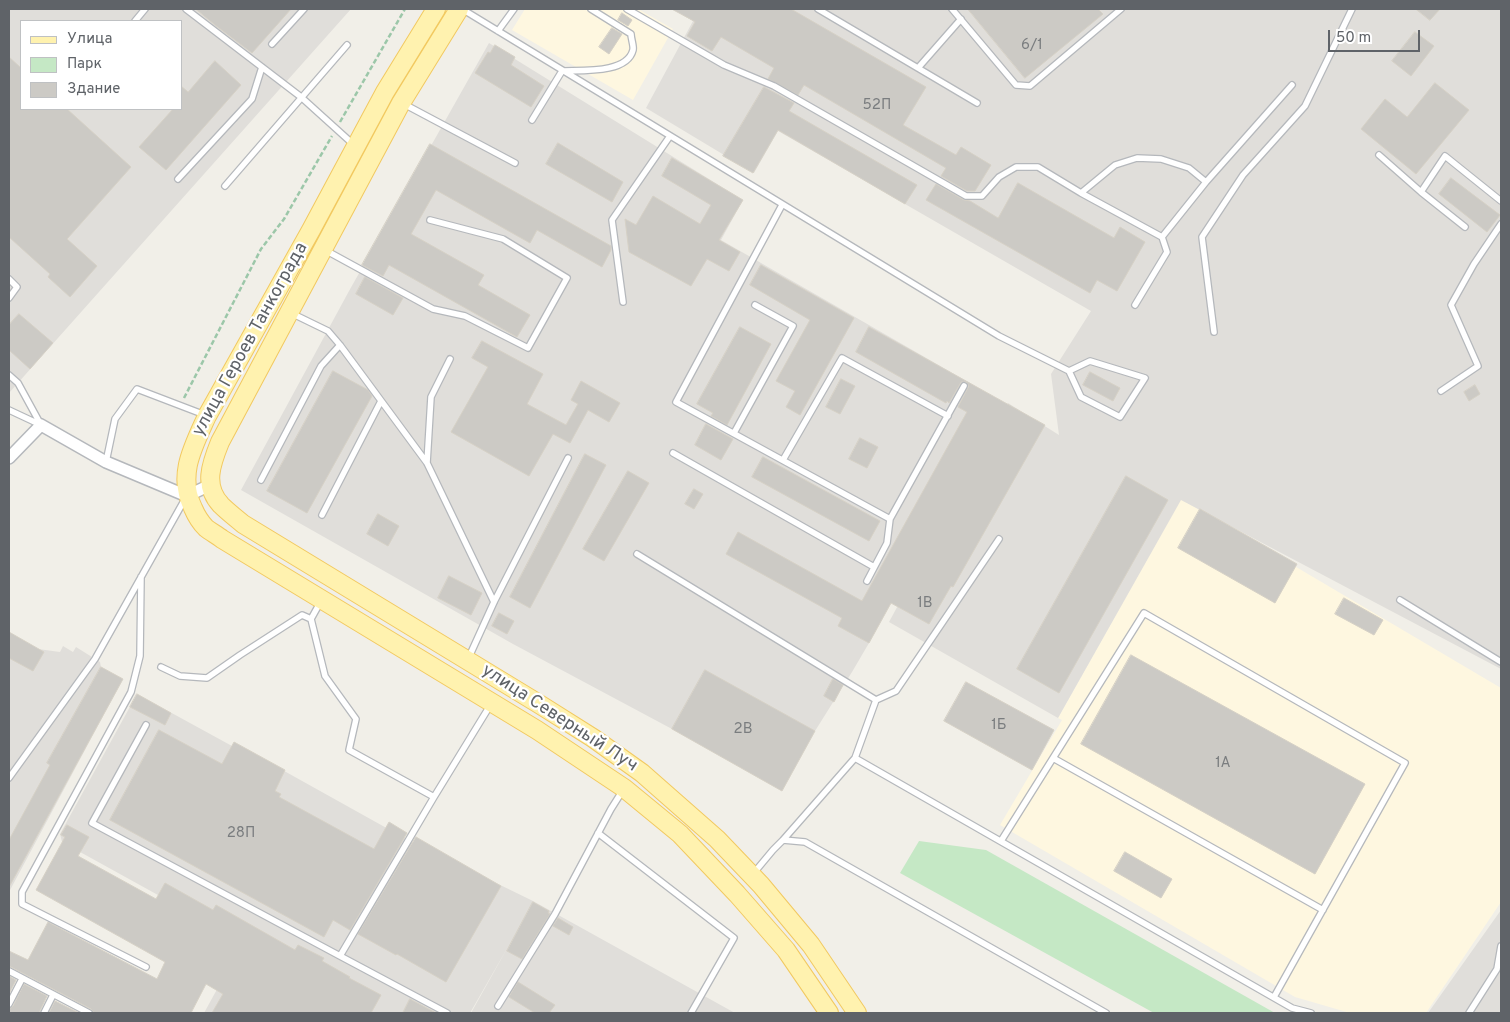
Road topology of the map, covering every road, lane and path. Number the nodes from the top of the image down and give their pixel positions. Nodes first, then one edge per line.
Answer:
1 (144, 9) edge
2 (186, 9) edge
3 (304, 9) edge
4 (405, 9) edge
5 (436, 9) edge
6 (460, 9) edge
7 (514, 9) edge
8 (591, 9) edge
9 (627, 9) edge
10 (818, 9) edge
11 (952, 9) edge
12 (1121, 9) edge
13 (1352, 9) edge
14 (961, 19) junction
15 (136, 20) edge
16 (498, 31) junction
17 (272, 44) dead end
18 (347, 45) dead end
19 (262, 67) junction
20 (918, 68) junction
21 (562, 70) junction
22 (1292, 84) dead end
23 (301, 97) junction
24 (401, 103) junction
25 (976, 103) dead end
26 (532, 120) dead end
27 (336, 129) junction
28 (670, 136) junction
29 (356, 146) junction
30 (1379, 155) dead end
31 (515, 163) dead end
32 (178, 178) dead end
33 (1206, 182) junction
34 (225, 186) dead end
35 (1421, 192) junction
36 (1081, 193) junction
37 (1501, 201) edge
38 (782, 205) junction
39 (430, 220) dead end
40 (1501, 224) edge
41 (1465, 227) dead end
42 (1162, 237) junction
43 (323, 249) junction
44 (9, 279) edge
45 (9, 298) edge
46 (623, 302) dead end
47 (755, 305) dead end
48 (1135, 305) dead end
49 (289, 312) junction
50 (1214, 332) dead end
51 (340, 345) junction
52 (450, 359) dead end
53 (1069, 371) junction
54 (9, 375) edge
55 (964, 386) dead end
56 (1441, 391) dead end
57 (381, 401) junction
58 (180, 406) junction
59 (9, 410) edge
60 (208, 416) junction
61 (948, 416) junction
62 (41, 425) junction
63 (734, 433) junction
64 (673, 453) dead end
65 (9, 458) edge
66 (568, 458) dead end
67 (783, 460) junction
68 (106, 462) junction
69 (427, 463) junction
70 (261, 480) dead end
71 (210, 485) junction
72 (187, 496) junction
73 (322, 515) dead end
74 (890, 519) junction
75 (998, 539) dead end
76 (637, 554) dead end
77 (874, 567) junction
78 (141, 577) junction
79 (867, 581) dead end
80 (322, 599) junction
81 (1400, 600) dead end
82 (494, 602) junction
83 (311, 619) junction
84 (467, 661) junction
85 (1501, 662) edge
86 (161, 667) dead end
87 (876, 700) junction
88 (493, 703) junction
89 (146, 725) dead end
90 (855, 758) junction
91 (1053, 758) junction
92 (9, 778) edge
93 (624, 788) junction
94 (434, 797) junction
95 (598, 833) junction
96 (783, 840) junction
97 (1001, 841) junction
98 (752, 876) junction
99 (1323, 910) junction
100 (1501, 946) edge
101 (340, 956) junction
102 (146, 967) dead end
103 (1499, 970) edge
104 (9, 971) edge
105 (22, 979) junction
106 (53, 995) junction
107 (1274, 997) junction
108 (9, 1004) edge
109 (498, 1006) dead end
110 (44, 1013) edge
111 (87, 1013) edge
112 (447, 1013) edge
113 (691, 1013) edge
114 (829, 1013) edge
115 (857, 1013) edge
116 (1106, 1013) edge
117 (1311, 1013) edge
118 (1469, 1013) edge

1 - 15 lane
2 - 19 lane
3 - 17 lane
4 - 27 path
5 - 29 main road, улица Героев Танкограда
6 - 16 lane
6 - 24 main road, улица Героев Танкограда
7 - 16 lane
8 - 21 lane
9 - 36 lane
10 - 20 lane
11 - 14 lane
12 - 14 lane
13 - 50 lane
14 - 20 lane
16 - 21 lane
18 - 23 lane
19 - 23 lane
19 - 32 lane
20 - 25 lane
21 - 26 lane
21 - 28 lane
22 - 33 lane
23 - 27 lane
23 - 34 lane
24 - 31 lane
24 - 43 main road, улица Героев Танкограда
27 - 29 lane
27 - 58 path
28 - 38 lane
28 - 46 lane
29 - 60 main road, улица Героев Танкограда
30 - 35 lane
33 - 36 lane
33 - 42 lane
35 - 37 lane
35 - 41 lane
36 - 42 lane
38 - 53 lane
38 - 63 lane
39 - 43 lane
40 - 56 lane
42 - 48 lane
43 - 49 main road, улица Героев Танкограда
44 - 45 lane
47 - 63 lane
49 - 51 lane
49 - 71 main road, улица Героев Танкограда
51 - 57 lane
51 - 70 lane
52 - 69 lane
53 - 53 lane
54 - 62 lane
55 - 61 lane
57 - 69 lane
57 - 73 lane
58 - 60 lane
58 - 68 lane
59 - 62 lane
60 - 72 main road, улица Героев Танкограда
61 - 67 lane
61 - 74 lane
62 - 65 street
62 - 68 street
63 - 67 lane
64 - 77 lane
66 - 82 lane
67 - 74 lane
68 - 72 street
69 - 82 lane
71 - 72 street
71 - 84 main road, улица Северный Луч
72 - 78 lane
72 - 80 main road, улица Северный Луч
74 - 77 lane
75 - 87 lane
76 - 87 lane
77 - 79 lane
78 - 92 lane
78 - 102 lane
80 - 83 lane
80 - 88 main road, улица Северный Луч
81 - 85 lane
82 - 84 lane
83 - 86 lane
83 - 94 lane
84 - 98 main road, улица Северный Луч
87 - 90 lane
88 - 93 main road, улица Северный Луч
88 - 94 lane
89 - 101 lane
90 - 96 lane
90 - 97 lane
91 - 97 lane
91 - 99 lane
91 - 99 lane
93 - 95 lane
93 - 114 main road, улица Северный Луч
94 - 101 lane
95 - 109 lane
95 - 113 lane
96 - 98 lane
96 - 116 lane
97 - 107 lane
98 - 115 main road, улица Северный Луч
99 - 107 lane
100 - 103 lane
101 - 112 lane
103 - 118 lane
104 - 105 lane
105 - 106 lane
105 - 108 lane
106 - 110 lane
106 - 111 lane
107 - 117 lane

